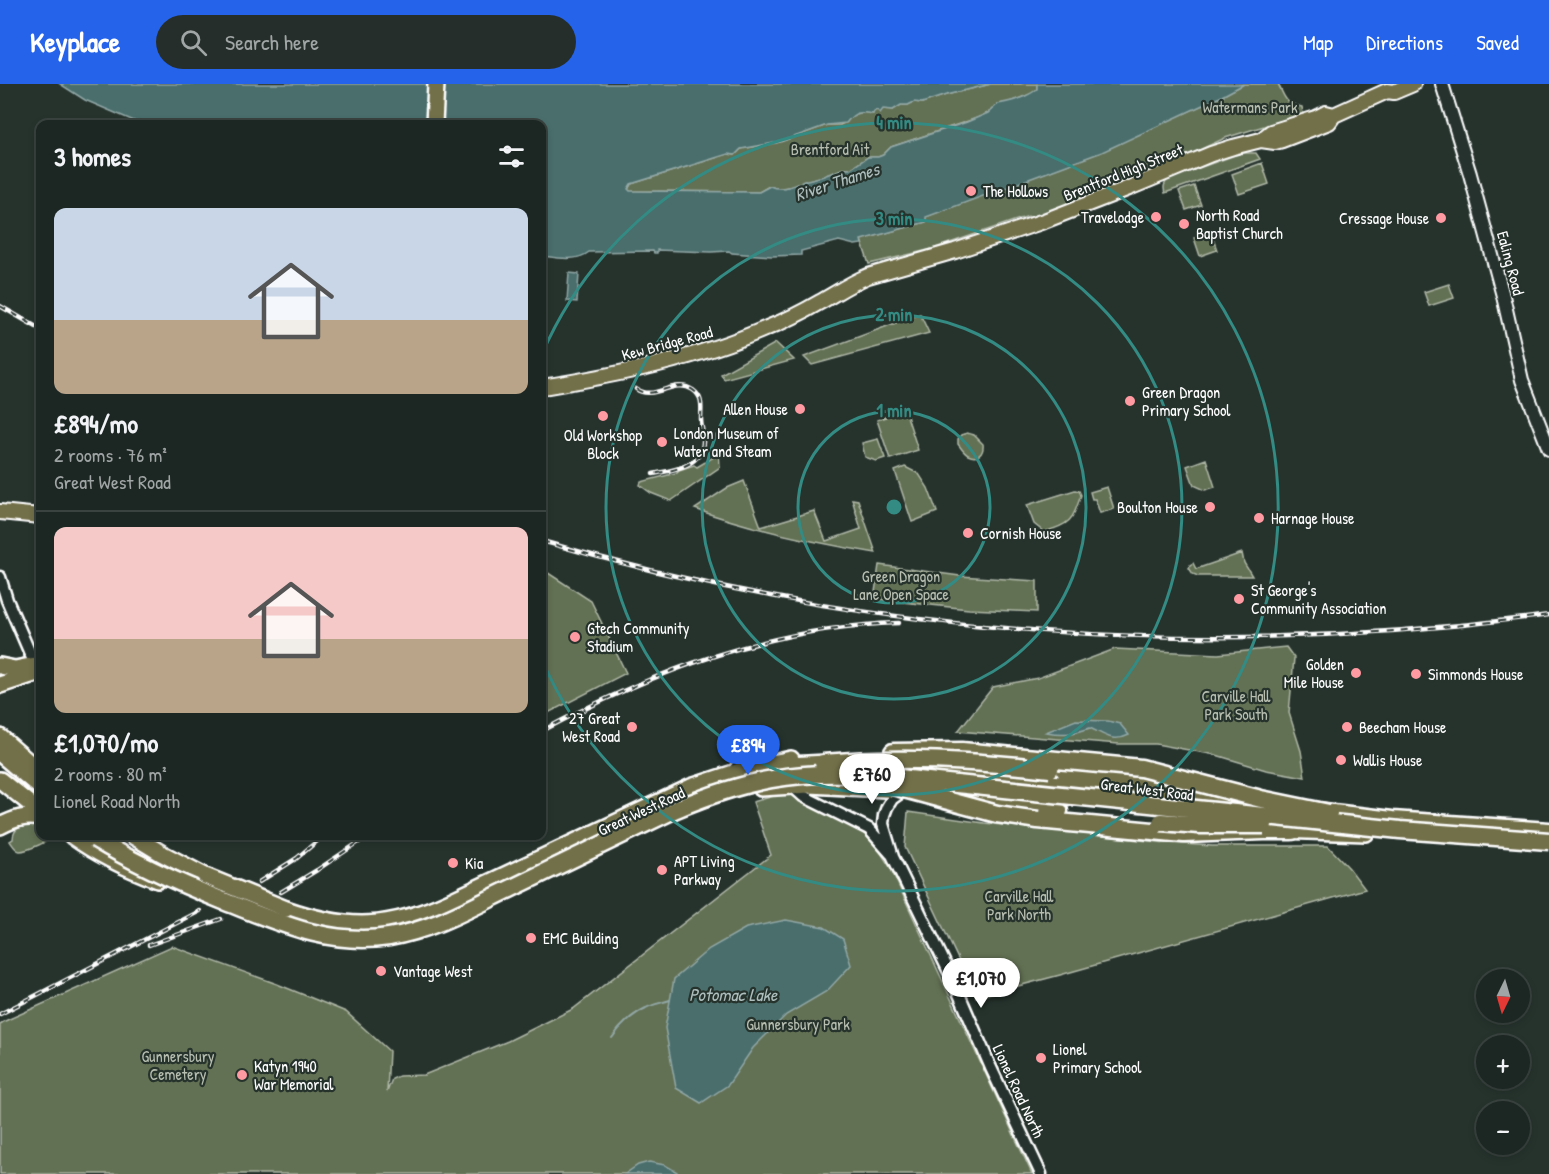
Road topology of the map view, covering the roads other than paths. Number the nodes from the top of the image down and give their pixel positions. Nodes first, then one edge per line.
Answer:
1 (436, 84) edge
2 (1413, 84) edge
3 (1442, 84) edge
4 (1389, 87) edge
5 (434, 120) edge
6 (797, 315) joint
7 (546, 386) edge
8 (1549, 449) edge
9 (0, 512) edge
10 (36, 516) edge
11 (0, 577) edge
12 (36, 660) edge
13 (0, 666) edge
14 (36, 666) edge
15 (36, 667) edge
16 (0, 685) edge
17 (0, 737) edge
18 (0, 753) edge
19 (779, 761) junction
20 (824, 763) junction
21 (0, 767) edge
22 (36, 768) edge
23 (800, 773) junction
24 (727, 774) junction
25 (0, 780) edge
26 (36, 784) edge
27 (908, 790) junction
28 (940, 790) junction
29 (36, 797) edge
30 (1266, 798) junction
31 (22, 799) junction
32 (36, 809) edge
33 (1329, 813) junction
34 (36, 817) edge
35 (7, 823) edge
36 (883, 824) junction
37 (1254, 825) junction
38 (1549, 826) edge
39 (869, 830) junction
40 (1400, 830) junction
41 (1292, 831) junction
42 (1549, 831) edge
43 (79, 840) edge
44 (97, 840) edge
45 (116, 840) edge
46 (140, 840) edge
47 (1549, 844) edge
48 (893, 857) junction
49 (1041, 1174) edge

1 - 5 highway
2 - 4 main road, Brentford High Street
3 - 8 main road, Ealing Road
4 - 6 main road, Brentford High Street
6 - 7 main road, Kew Bridge Road
9 - 10 main road
11 - 12 street
13 - 14 highway
15 - 16 highway
17 - 22 highway
18 - 26 highway
19 - 23 highway, Great West Road
19 - 24 highway, Great West Road
19 - 24 street
20 - 30 highway, bridge
20 - 33 highway, bridge
20 - 45 highway
21 - 29 highway
23 - 27 highway, Great West Road
23 - 30 highway, Great West Road
23 - 33 highway, bridge
23 - 39 street, Lionel Road North
23 - 40 highway, bridge
23 - 41 highway, bridge
23 - 43 highway, Great West Road, bridge
23 - 44 highway, bridge
24 - 46 highway, Great West Road, bridge
25 - 31 highway
27 - 28 highway, Great West Road
27 - 36 street
28 - 37 highway, Great West Road
28 - 37 highway, bridge
30 - 38 highway, Great West Road
31 - 32 highway
31 - 35 highway
33 - 42 highway
34 - 35 highway
36 - 39 street
36 - 48 street, Lionel Road North
37 - 40 highway, bridge
37 - 41 highway, Great West Road
39 - 48 street, Lionel Road North
40 - 47 highway, bridge
41 - 47 highway, Great West Road
48 - 49 street, Lionel Road North

